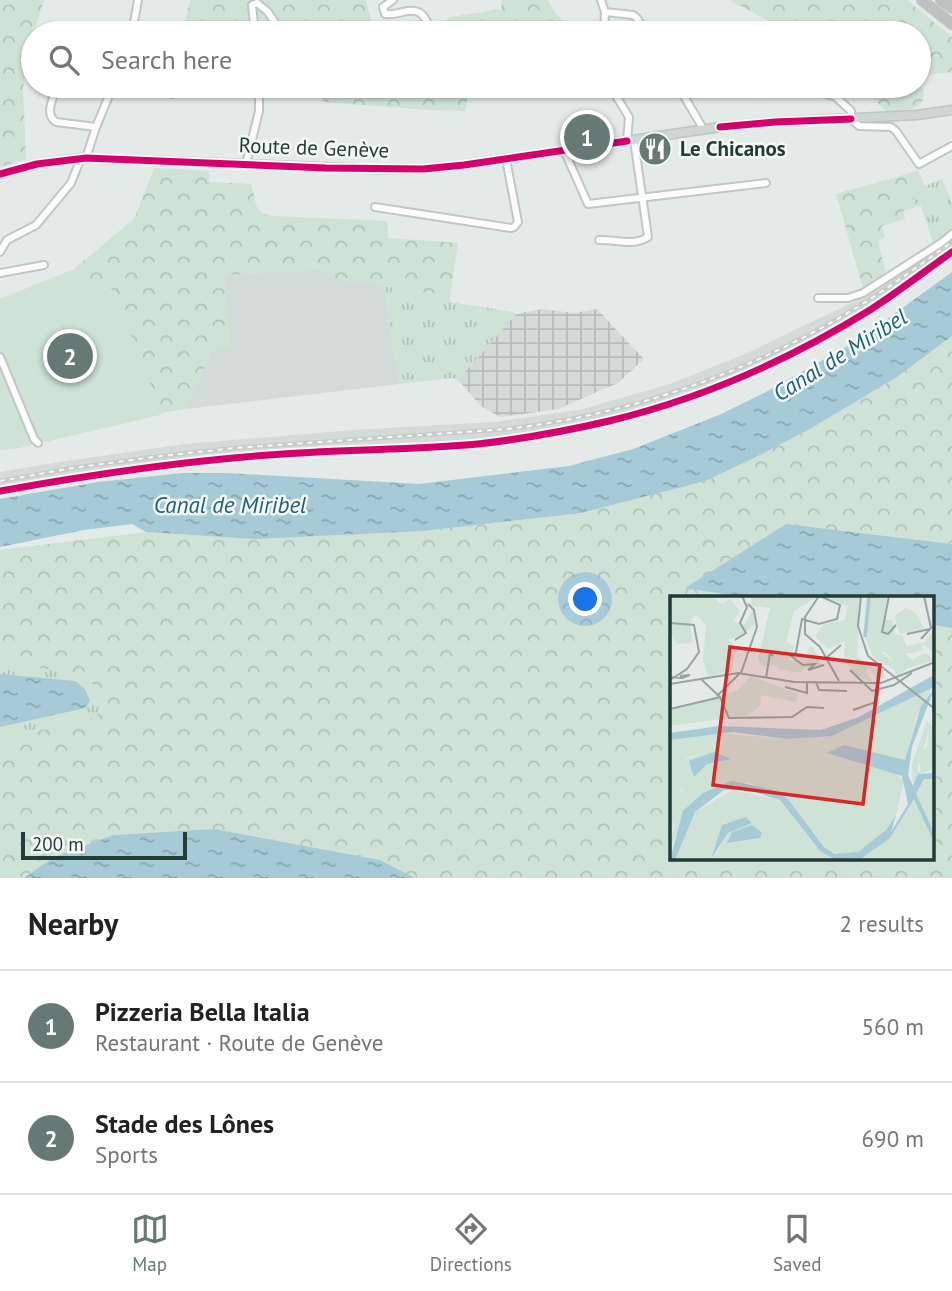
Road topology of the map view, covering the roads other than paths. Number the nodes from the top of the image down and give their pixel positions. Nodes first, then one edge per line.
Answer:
1 (138, 0) edge
2 (393, 0) edge
3 (922, 0) edge
4 (941, 0) edge
5 (602, 1) edge
6 (952, 8) edge
7 (605, 12) junction
8 (134, 21) edge
9 (254, 21) edge
10 (274, 21) dead end
11 (427, 21) edge
12 (605, 21) edge
13 (639, 21) edge
14 (952, 24) edge
15 (53, 98) edge
16 (108, 98) edge
17 (259, 98) edge
18 (618, 98) edge
19 (685, 98) edge
20 (837, 98) edge
21 (952, 110) edge
22 (851, 118) junction
23 (96, 127) junction
24 (704, 130) junction
25 (631, 141) junction
26 (952, 146) edge
27 (564, 150) junction
28 (83, 158) junction
29 (506, 159) junction
30 (246, 164) junction
31 (0, 174) edge
32 (766, 183) dead end
33 (643, 198) junction
34 (375, 207) dead end
35 (952, 234) edge
36 (599, 240) dead end
37 (0, 252) edge
38 (44, 265) dead end
39 (0, 274) edge
40 (818, 298) dead end
41 (0, 357) edge
42 (38, 443) dead end

1 - 8 street
2 - 11 street
3 - 14 highway
4 - 6 highway
5 - 7 street
7 - 12 street
7 - 13 street
9 - 10 street
15 - 23 street
16 - 23 street
17 - 30 street
18 - 25 street
19 - 24 street
20 - 22 street
21 - 22 main road, Route de Genève
22 - 24 main road, Route de Genève
22 - 26 street
23 - 28 street
24 - 25 main road, Route de Genève
25 - 27 main road, Route de Genève
25 - 33 street
27 - 29 main road, Route de Genève
27 - 33 street
28 - 30 main road, Route de Genève
28 - 31 main road, Route de Genève
28 - 37 street
29 - 30 main road, Route de Genève
29 - 34 street
32 - 33 street
33 - 36 street
35 - 40 street
38 - 39 street
41 - 42 street

